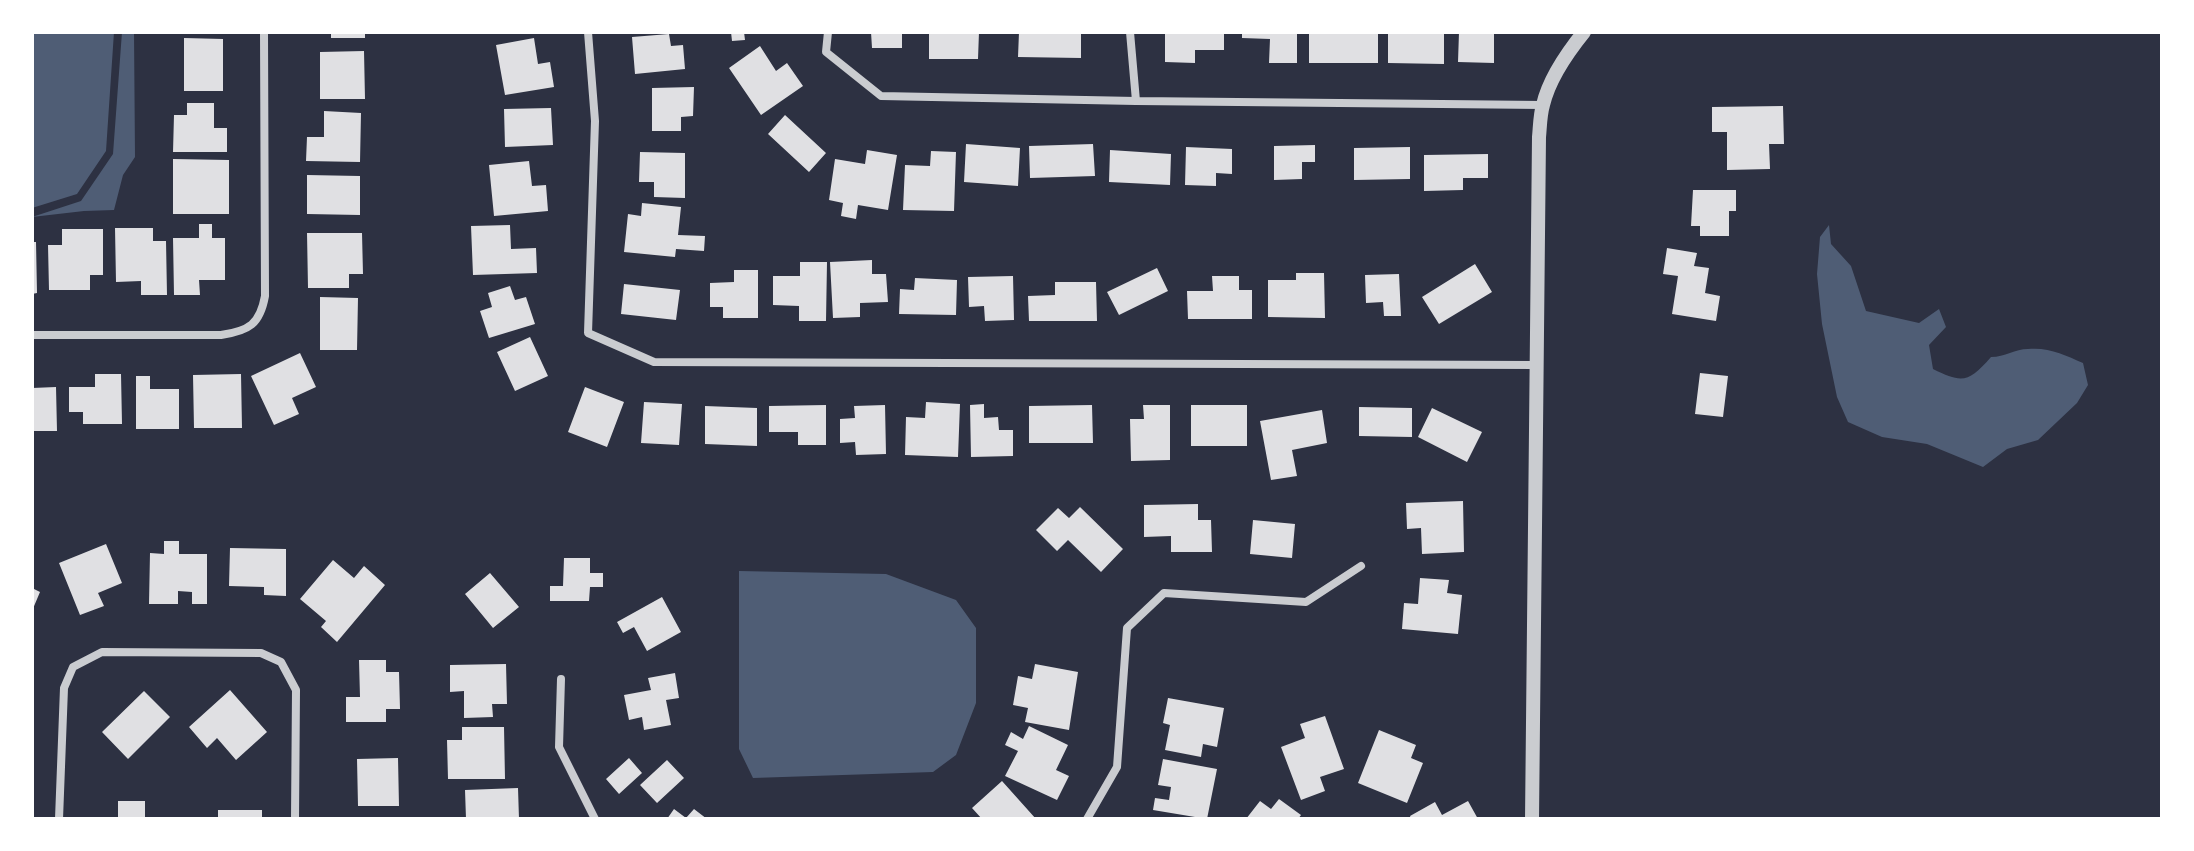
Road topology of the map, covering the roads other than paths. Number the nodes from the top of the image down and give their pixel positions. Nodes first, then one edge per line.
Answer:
1 (264, 32) edge
2 (588, 32) edge
3 (828, 32) edge
4 (1130, 32) edge
5 (1584, 32) edge
6 (1136, 101) junction
7 (1543, 105) junction
8 (32, 335) edge
9 (1536, 365) junction
10 (1361, 566) dead end
11 (561, 679) dead end
12 (59, 819) edge
13 (295, 819) edge
14 (595, 819) edge
15 (1087, 819) edge
16 (1532, 819) edge

1 - 8 street
2 - 9 street
3 - 6 street
4 - 6 street
5 - 7 street
6 - 7 street
7 - 9 street
9 - 16 street
10 - 15 street
11 - 14 street
12 - 13 street

